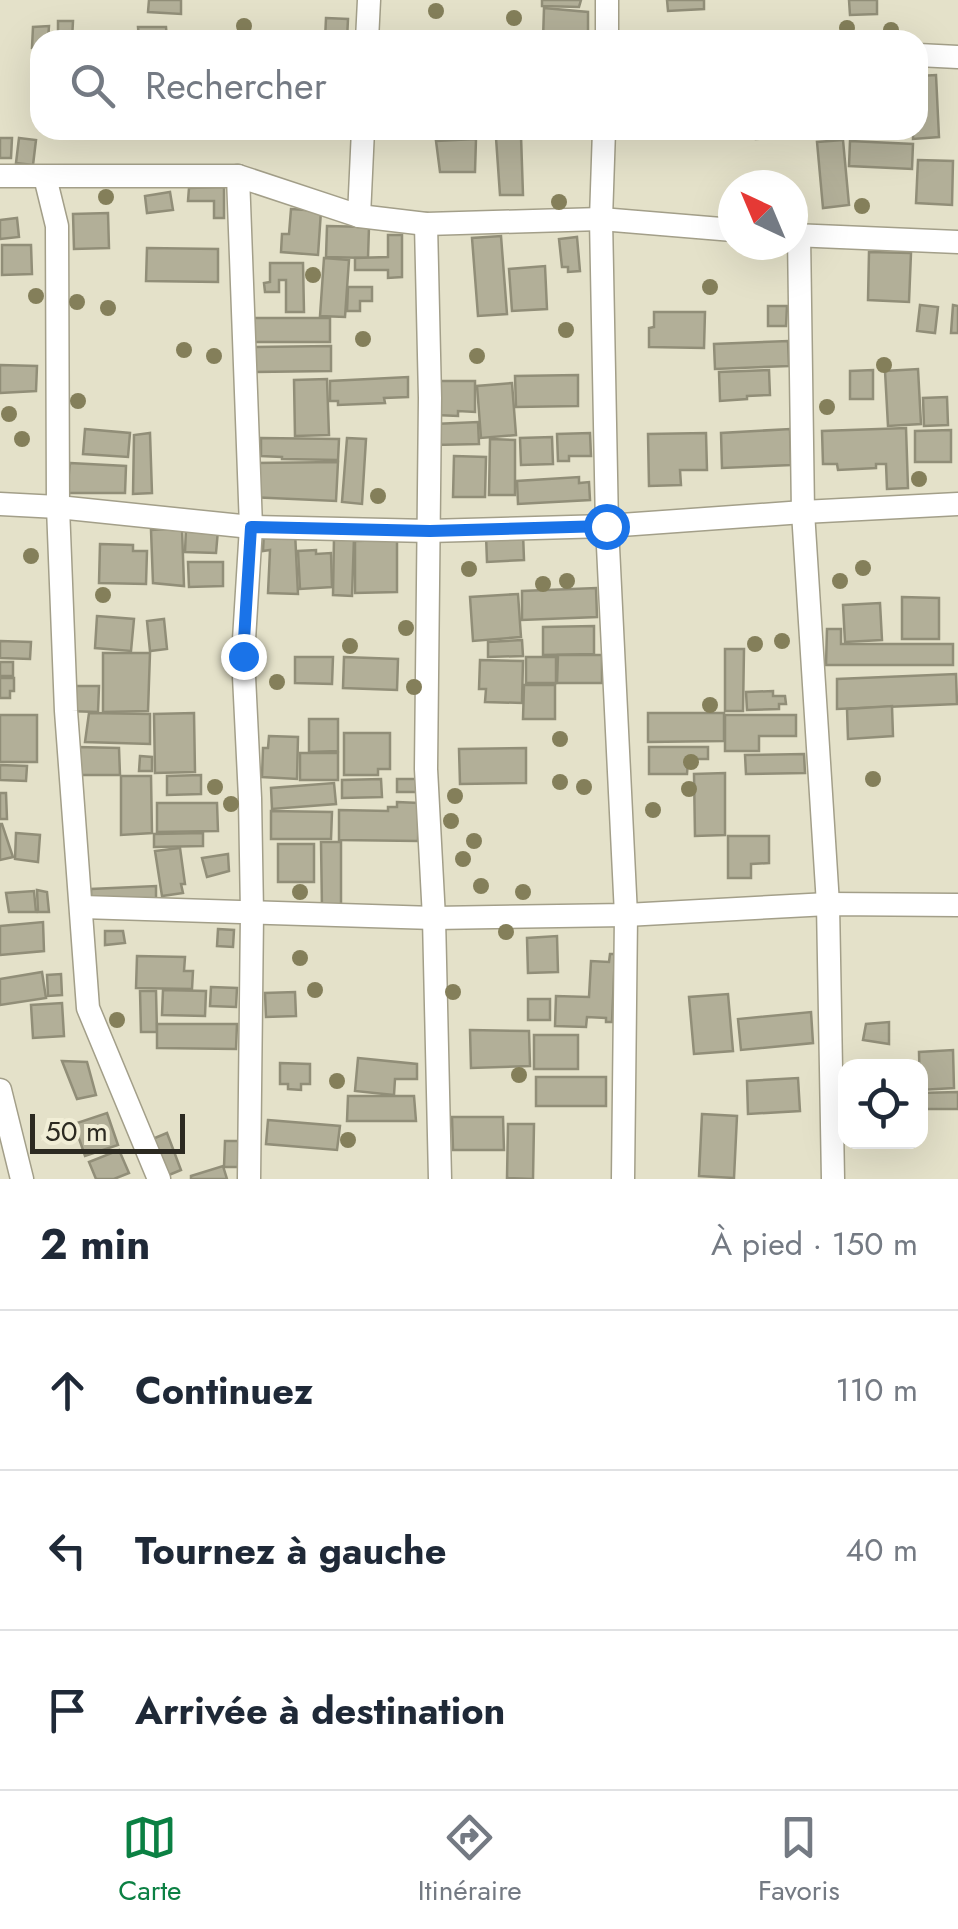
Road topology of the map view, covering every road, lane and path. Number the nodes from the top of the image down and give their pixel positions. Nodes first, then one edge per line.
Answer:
1 (369, 0) edge
2 (607, 0) edge
3 (368, 30) edge
4 (607, 30) edge
5 (928, 55) edge
6 (958, 56) edge
7 (363, 140) edge
8 (604, 140) edge
9 (0, 176) edge
10 (238, 176) junction
11 (45, 177) junction
12 (360, 216) junction
13 (601, 219) junction
14 (426, 224) junction
15 (718, 229) edge
16 (808, 236) edge
17 (958, 242) edge
18 (797, 260) edge
19 (0, 504) edge
20 (958, 504) edge
21 (58, 507) junction
22 (803, 512) junction
23 (606, 526) junction
24 (251, 527) junction
25 (430, 531) junction
26 (828, 904) junction
27 (958, 905) edge
28 (82, 907) junction
29 (252, 913) junction
30 (626, 915) junction
31 (434, 918) junction
32 (0, 1090) edge
33 (22, 1179) edge
34 (159, 1179) edge
35 (249, 1179) edge
36 (440, 1179) edge
37 (622, 1179) edge
38 (833, 1179) edge

1 - 3 street
2 - 4 street
5 - 6 street
7 - 12 street
8 - 13 street
9 - 11 street
10 - 11 street
10 - 12 street
10 - 24 street
11 - 21 street
12 - 14 street
13 - 14 street
13 - 15 street
13 - 23 street
14 - 25 street
16 - 17 street
18 - 22 street
19 - 21 street
20 - 22 street
21 - 24 street
21 - 28 street
22 - 23 street
22 - 26 street
23 - 25 street
23 - 30 street
24 - 25 street
24 - 29 street
25 - 31 street
26 - 27 street
26 - 30 street
26 - 38 street
28 - 29 street
28 - 34 street
29 - 31 street
29 - 35 street
30 - 31 street
30 - 37 street
31 - 36 street
32 - 33 street

